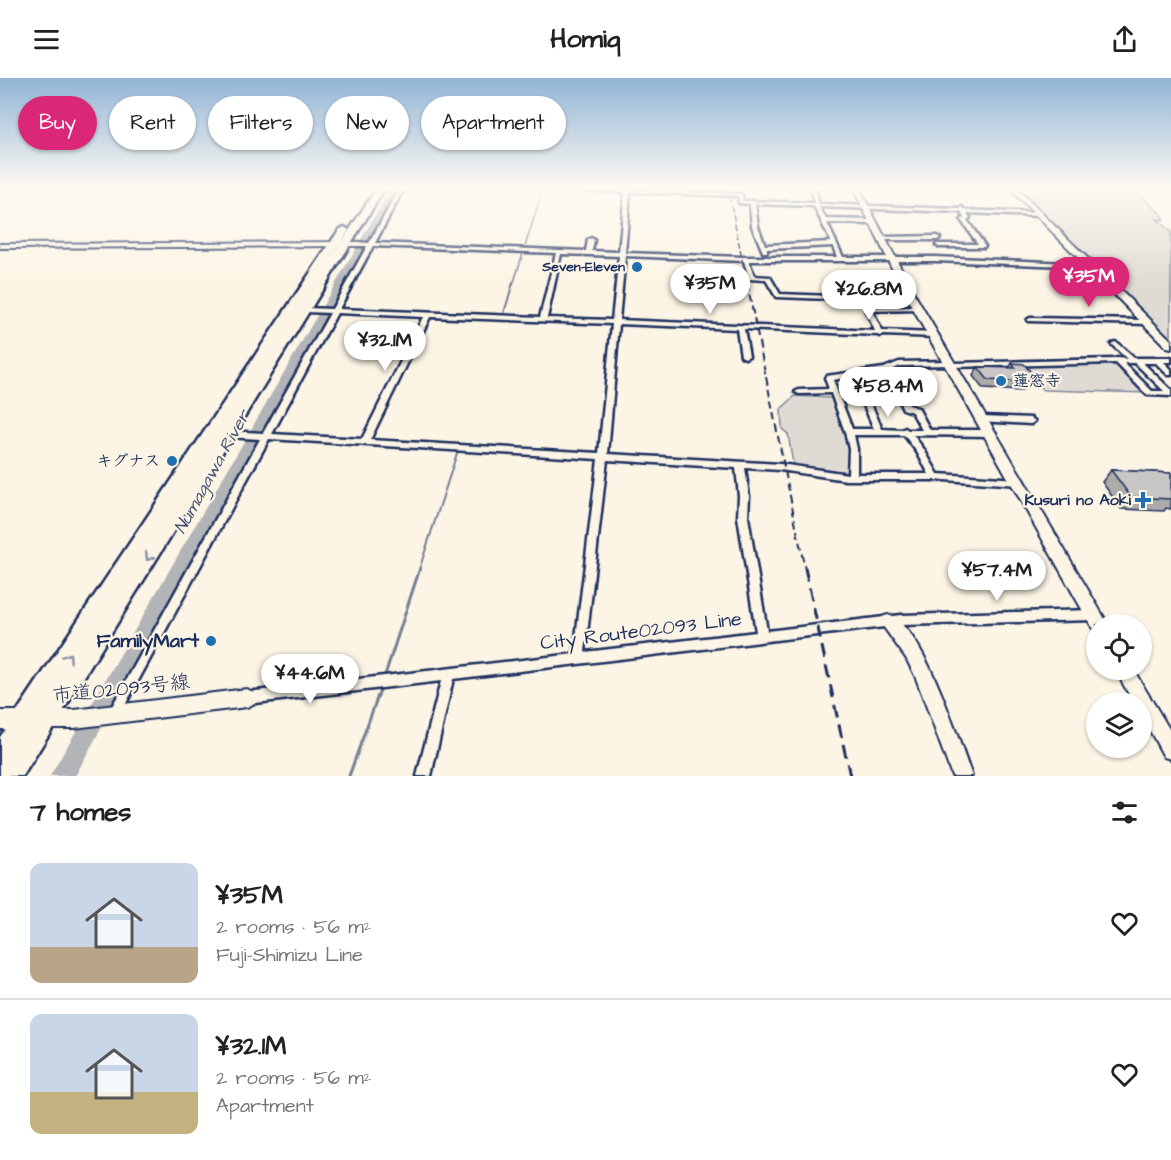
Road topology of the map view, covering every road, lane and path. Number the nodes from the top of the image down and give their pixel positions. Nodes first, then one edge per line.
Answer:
1 (357, 221) edge
2 (361, 221) edge
3 (383, 221) edge
4 (626, 221) edge
5 (754, 221) edge
6 (824, 221) joint
7 (964, 221) edge
8 (1045, 221) edge
9 (873, 222) joint
10 (882, 238) junction
11 (591, 240) dead end
12 (346, 244) junction
13 (370, 244) junction
14 (835, 244) junction
15 (0, 246) edge
16 (763, 247) junction
17 (559, 251) junction
18 (589, 252) junction
19 (623, 253) junction
20 (840, 258) junction
21 (746, 259) junction
22 (892, 259) junction
23 (769, 260) junction
24 (1090, 266) junction
25 (855, 298) dead end
26 (919, 309) junction
27 (311, 310) junction
28 (333, 310) junction
29 (428, 314) junction
30 (543, 320) junction
31 (1030, 320) dead end
32 (1147, 322) junction
33 (616, 324) junction
34 (740, 329) junction
35 (880, 334) junction
36 (935, 335) junction
37 (1115, 344) dead end
38 (1171, 346) edge
39 (745, 356) dead end
40 (1117, 360) junction
41 (1134, 360) junction
42 (1158, 360) junction
43 (1171, 360) edge
44 (952, 364) junction
45 (887, 370) junction
46 (1171, 373) edge
47 (855, 375) junction
48 (832, 391) junction
49 (799, 392) dead end
50 (1171, 394) edge
51 (983, 419) junction
52 (1031, 421) dead end
53 (879, 431) junction
54 (904, 431) junction
55 (849, 432) junction
56 (927, 432) junction
57 (235, 434) junction
58 (264, 434) junction
59 (992, 434) junction
60 (364, 441) junction
61 (603, 456) junction
62 (740, 465) junction
63 (852, 477) junction
64 (935, 477) junction
65 (1019, 482) junction
66 (1094, 614) edge
67 (1086, 619) edge
68 (894, 621) junction
69 (762, 636) junction
70 (579, 657) junction
71 (449, 673) junction
72 (1130, 680) edge
73 (247, 698) joint
74 (112, 714) junction
75 (47, 719) junction
76 (0, 720) edge
77 (26, 720) junction
78 (1171, 750) edge
79 (0, 758) edge
80 (9, 776) edge
81 (424, 776) edge
82 (962, 776) edge

1 - 12 highway
2 - 12 highway
3 - 13 street
4 - 19 street
5 - 16 street
6 - 9 street
6 - 14 street
7 - 10 street
8 - 24 street
9 - 10 street
10 - 22 street
11 - 18 street
12 - 13 street
12 - 15 street
12 - 27 highway
77 -> 12 highway
13 - 17 street
13 - 28 street
14 - 16 street
14 - 20 street
16 - 23 street
17 - 18 street
17 - 30 street
18 - 19 street
19 - 21 street
19 - 33 street
20 - 22 street
20 - 23 street
21 - 23 street
21 - 25 street
22 - 24 street
22 - 26 street
24 - 32 street
26 - 35 street
26 - 36 street
27 - 28 street
27 - 57 highway
28 - 29 street
28 - 58 street
29 - 30 street
29 - 60 street
30 - 33 street
31 - 32 street
32 - 38 street
33 - 34 street
33 - 61 street
34 - 35 street
34 - 39 street
35 - 36 street
36 - 44 street
37 - 41 street
40 - 41 street
40 - 44 street
40 - 50 street
41 - 42 street
41 - 50 street
42 - 43 street
42 - 46 street
44 - 45 street
44 - 51 street
45 - 47 street
45 - 56 street
47 - 48 street
47 - 53 street
48 - 49 street
48 - 55 street
51 - 52 street
51 - 59 street
53 - 54 street
53 - 55 street
54 - 56 street
54 - 64 street
55 - 63 street
56 - 59 street
57 - 58 street
57 -> 75 highway
58 - 60 street
58 - 74 street
59 - 65 street
60 - 61 street
61 - 62 street
61 - 70 street
62 - 63 street
62 - 69 street
63 - 64 street
64 - 65 street
65 - 66 street
67 - 68 street, City Route02093 Line
68 - 69 street, City Route02093 Line
68 - 82 street
69 - 70 street, City Route02093 Line
70 - 71 street, City Route02093 Line
71 - 73 street, City Route02093 Line
71 - 81 street
72 - 78 street
73 - 74 street, 市道02093号線
74 - 75 street, 市道02093号線
75 - 77 street, 市道02093号線
75 - 80 highway
76 - 77 street, 市道02093号線
77 - 79 highway

